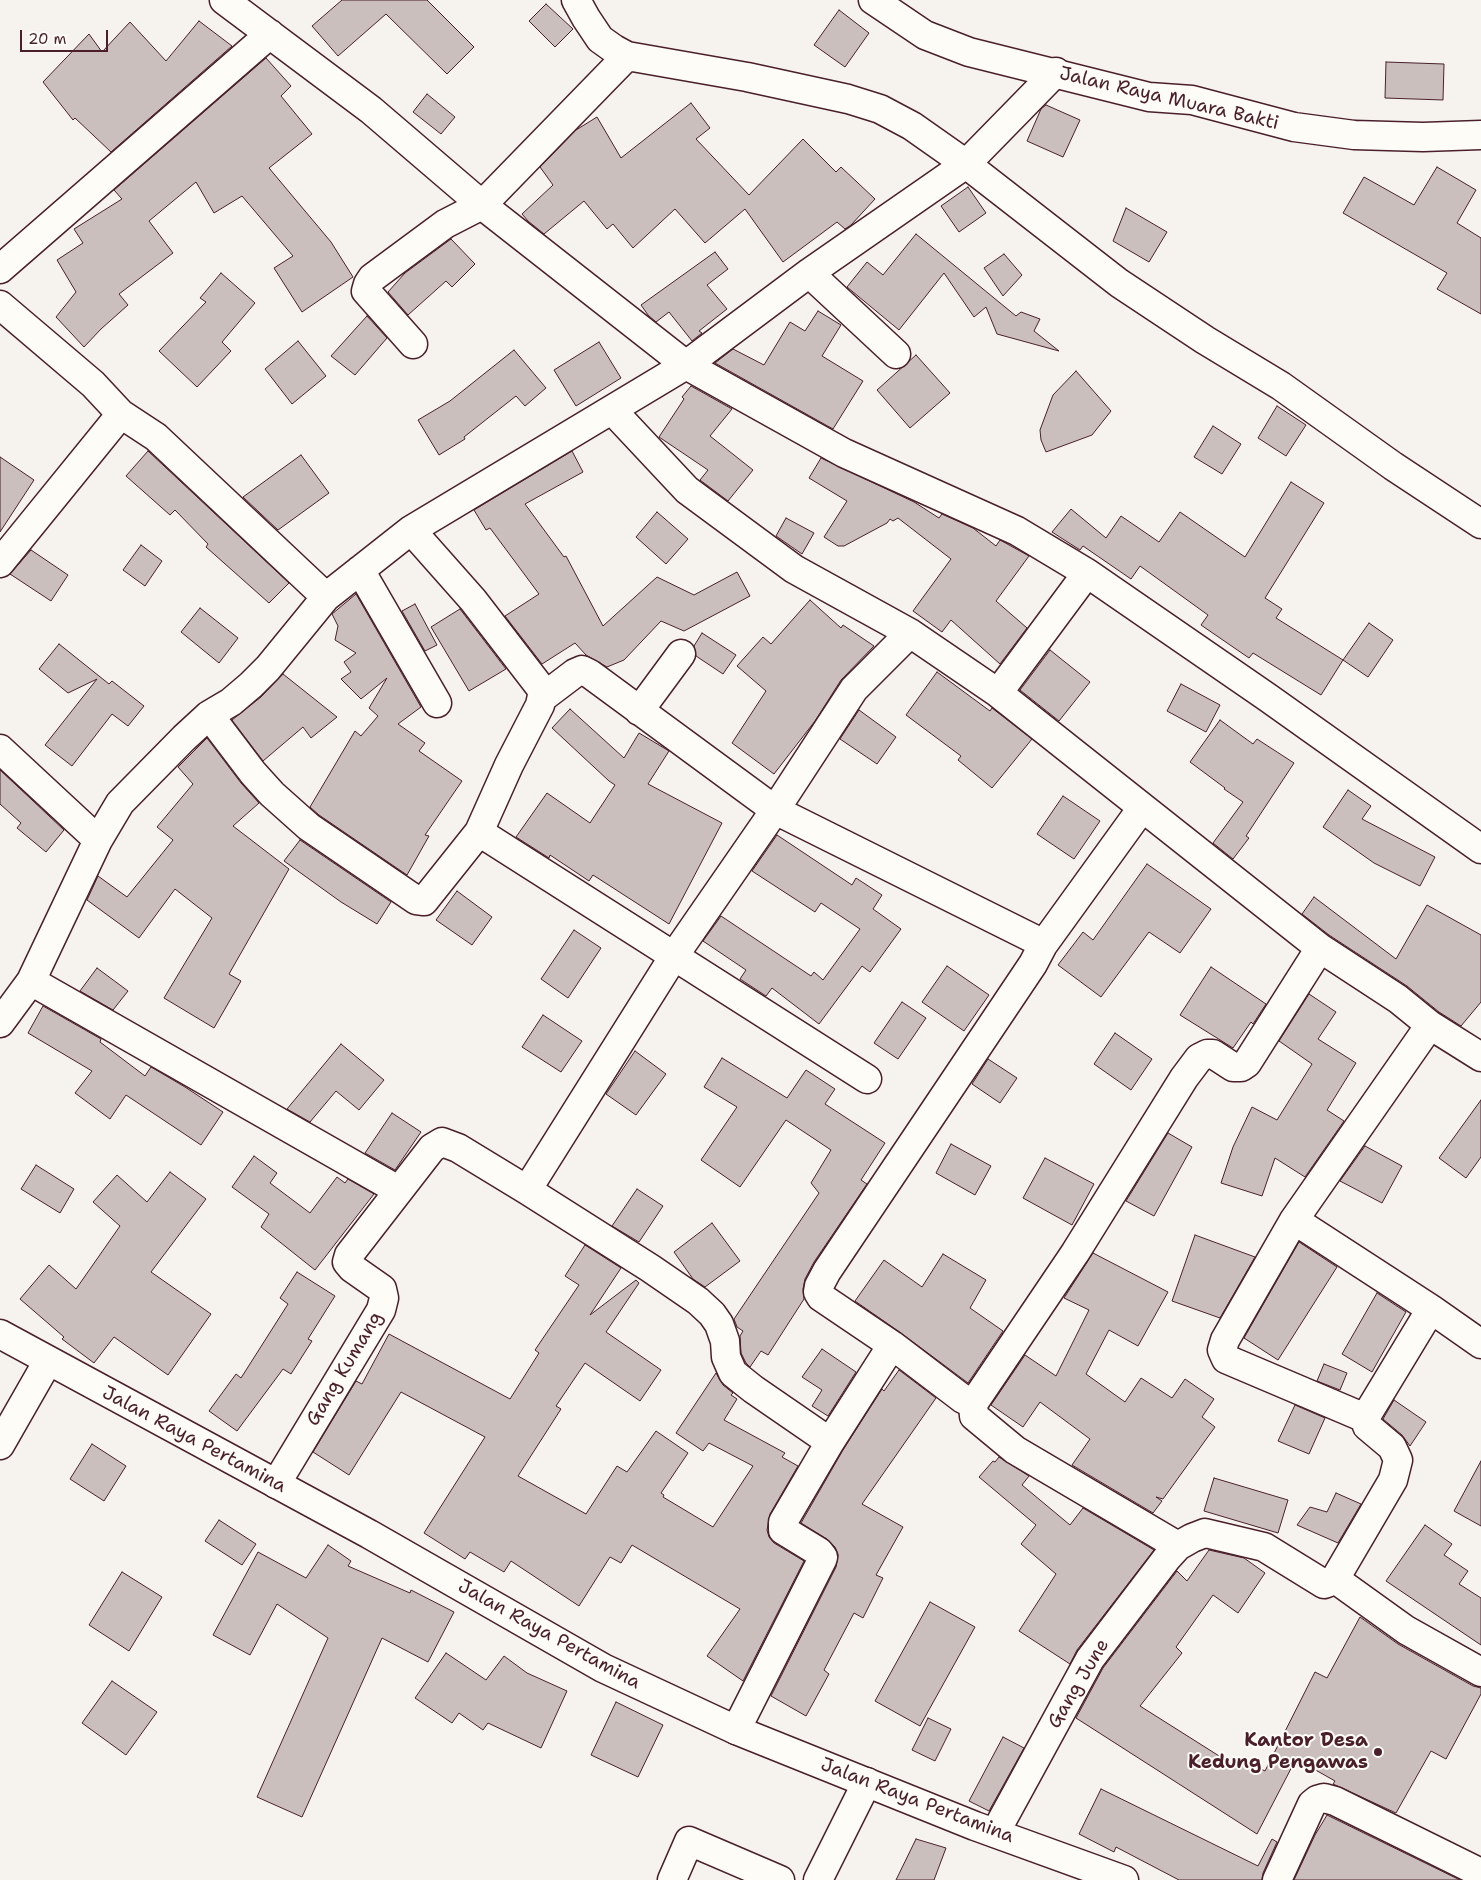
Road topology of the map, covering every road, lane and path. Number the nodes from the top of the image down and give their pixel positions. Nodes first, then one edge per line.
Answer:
1 (224, 0) edge
2 (576, 0) edge
3 (873, 0) edge
4 (270, 34) junction
5 (627, 56) junction
6 (1056, 72) junction
7 (1481, 135) edge
8 (978, 152) junction
9 (482, 205) junction
10 (0, 269) edge
11 (809, 273) junction
12 (0, 305) edge
13 (412, 344) dead end
14 (896, 354) dead end
15 (686, 365) junction
16 (612, 410) junction
17 (122, 414) junction
18 (1481, 524) edge
19 (412, 530) junction
20 (0, 563) edge
21 (360, 570) junction
22 (1087, 573) junction
23 (326, 597) junction
24 (910, 633) junction
25 (681, 654) dead end
26 (998, 693) junction
27 (542, 698) junction
28 (437, 703) dead end
29 (639, 711) junction
30 (209, 715) junction
31 (0, 750) edge
32 (1142, 808) junction
33 (775, 810) junction
34 (479, 832) junction
35 (98, 840) junction
36 (1479, 844) edge
37 (1043, 944) junction
38 (1320, 948) junction
39 (674, 956) junction
40 (31, 981) junction
41 (0, 1022) edge
42 (1430, 1025) junction
43 (1481, 1057) edge
44 (867, 1079) dead end
45 (398, 1190) junction
46 (527, 1190) junction
47 (1294, 1220) junction
48 (1431, 1309) junction
49 (0, 1334) edge
50 (1481, 1344) edge
51 (892, 1345) junction
52 (48, 1362) junction
53 (973, 1404) junction
54 (1365, 1418) junction
55 (830, 1442) junction
56 (0, 1445) edge
57 (276, 1484) junction
58 (1178, 1546) junction
59 (1335, 1579) junction
60 (1481, 1672) edge
61 (736, 1730) junction
62 (867, 1782) junction
63 (996, 1832) junction
64 (1481, 1873) edge
65 (672, 1880) edge
66 (780, 1880) edge
67 (818, 1880) edge
68 (1124, 1880) edge
69 (1277, 1880) edge

1 - 4 street
2 - 5 street
3 - 6 street, Jalan Raya Muara Bakti
4 - 9 street
4 - 10 street
5 - 8 street
5 - 9 street
6 - 7 street, Jalan Raya Muara Bakti
6 - 8 street
8 - 11 street
8 - 18 street
9 - 13 street
9 - 15 street
11 - 14 street
11 - 15 street
12 - 17 street
15 - 16 street
15 - 22 street
16 - 19 street
16 - 24 street
17 - 20 street
17 - 23 street
19 - 21 street
19 - 27 street
21 - 23 street
21 - 28 street
22 - 26 street
22 - 36 street
23 - 30 street
24 - 26 street
24 - 33 street
25 - 29 street
26 - 32 street
27 - 29 street
27 - 34 street
29 - 33 street
30 - 34 street
30 - 35 street
31 - 35 street
32 - 37 street
32 - 38 street
33 - 37 street
33 - 39 street
34 - 39 street
35 - 40 street
37 - 51 street
38 - 42 street
38 - 53 street
39 - 44 street
39 - 46 street
40 - 41 street
40 - 45 street
42 - 43 street
42 - 47 street
45 - 46 street
45 - 57 street, Gang Kumang
46 - 55 street
47 - 48 street
47 - 54 street
48 - 50 street
48 - 54 street
49 - 52 street, Jalan Raya Pertamina
51 - 53 street
51 - 55 street
52 - 56 street
52 - 57 street, Jalan Raya Pertamina
53 - 58 street
54 - 59 street
55 - 61 street
57 - 61 street, Jalan Raya Pertamina
58 - 59 street
58 - 63 street, Gang June
59 - 60 street
61 - 62 street, Jalan Raya Pertamina
62 - 63 street, Jalan Raya Pertamina
62 - 67 street
63 - 68 street, Jalan Raya Pertamina
64 - 69 street
65 - 66 street

